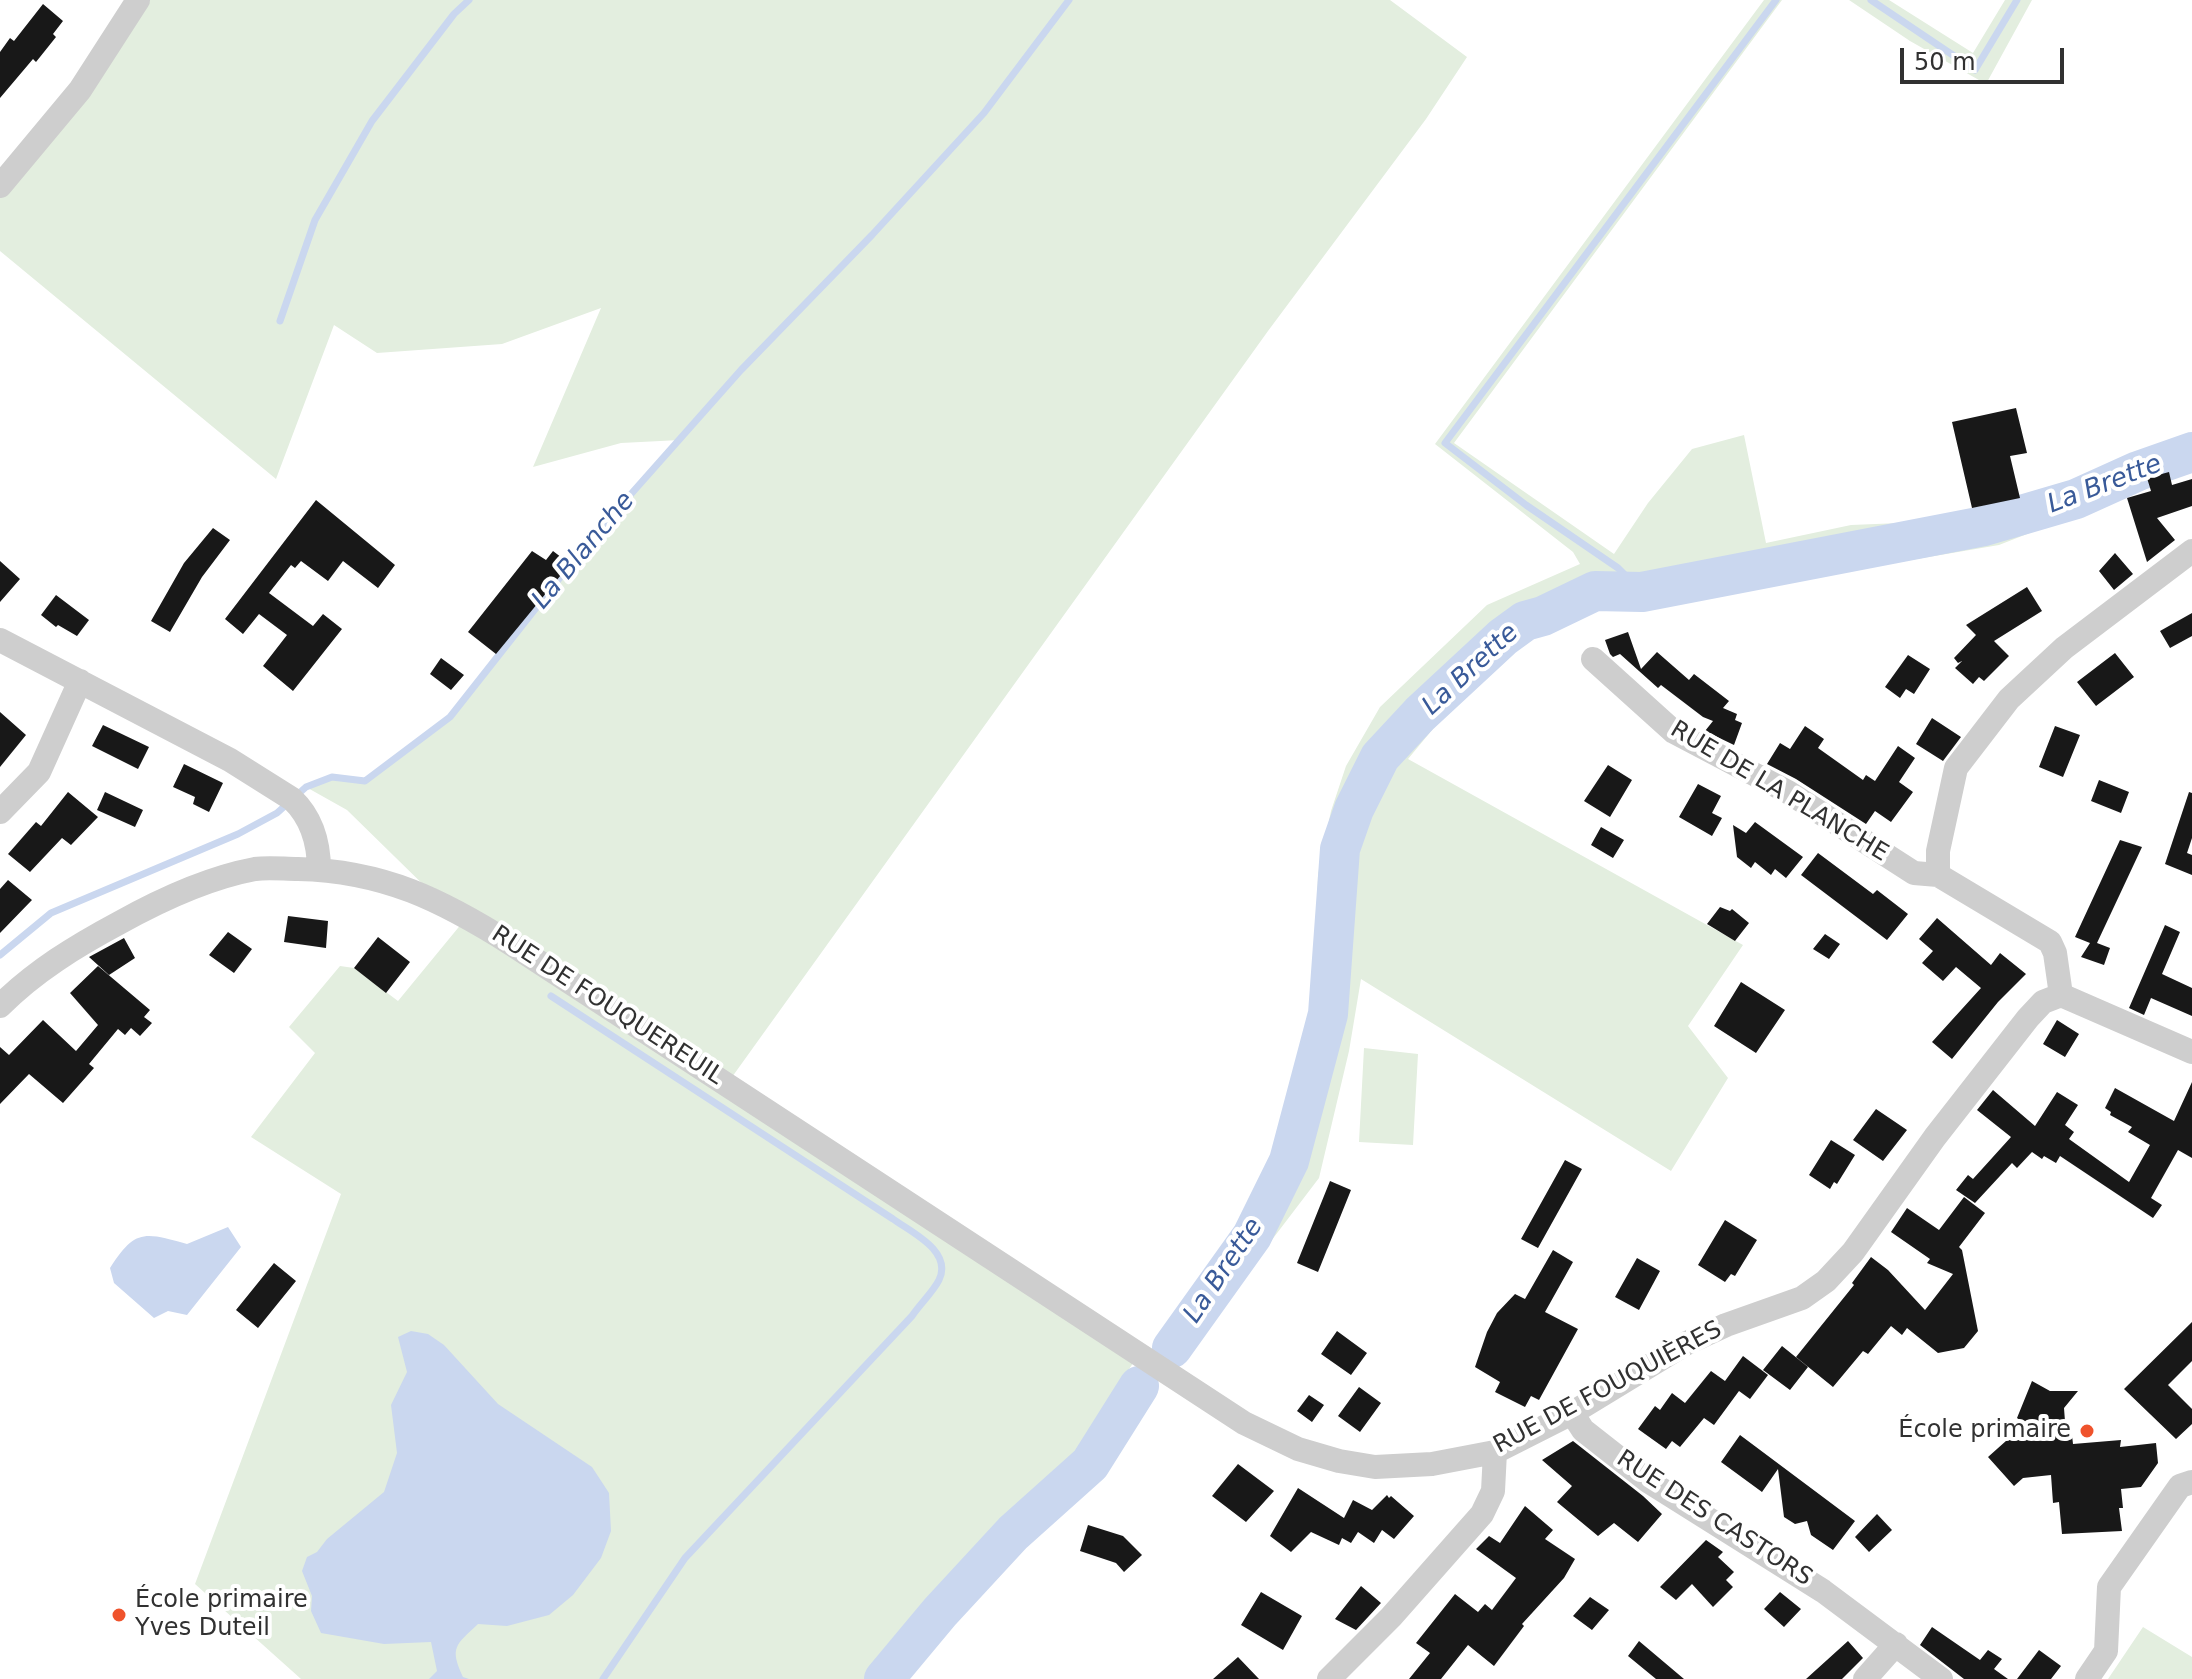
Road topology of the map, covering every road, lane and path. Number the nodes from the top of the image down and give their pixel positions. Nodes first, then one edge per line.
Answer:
1 (138, 0) edge
2 (0, 185) edge
3 (2192, 551) edge
4 (0, 640) edge
5 (1593, 659) dead end
6 (80, 681) junction
7 (0, 812) edge
8 (319, 870) junction
9 (1938, 875) junction
10 (2061, 995) junction
11 (0, 1006) edge
12 (2192, 1052) edge
13 (1176, 1378) joint
14 (1572, 1413) junction
15 (1495, 1452) junction
16 (2192, 1482) edge
17 (1896, 1644) junction
18 (1329, 1679) edge
19 (1865, 1679) edge
20 (1941, 1679) edge
21 (2087, 1679) edge

1 - 2 street
3 - 9 street
4 - 6 street
5 - 9 street, RUE DE LA PLANCHE
6 - 7 street
6 - 8 street
8 - 11 street, RUE DE FOUQUEREUIL
8 - 13 street, RUE DE FOUQUEREUIL
9 - 10 street, RUE DE LA PLANCHE
10 - 12 street
10 - 14 street, RUE DE FOUQUIÈRES
13 - 15 street, RUE DE FOUQUIÈRES
14 - 15 street, RUE DE FOUQUIÈRES
14 - 17 street, RUE DES CASTORS
15 - 18 street
16 - 21 street
17 - 19 street
17 - 20 street, RUE DES CASTORS

